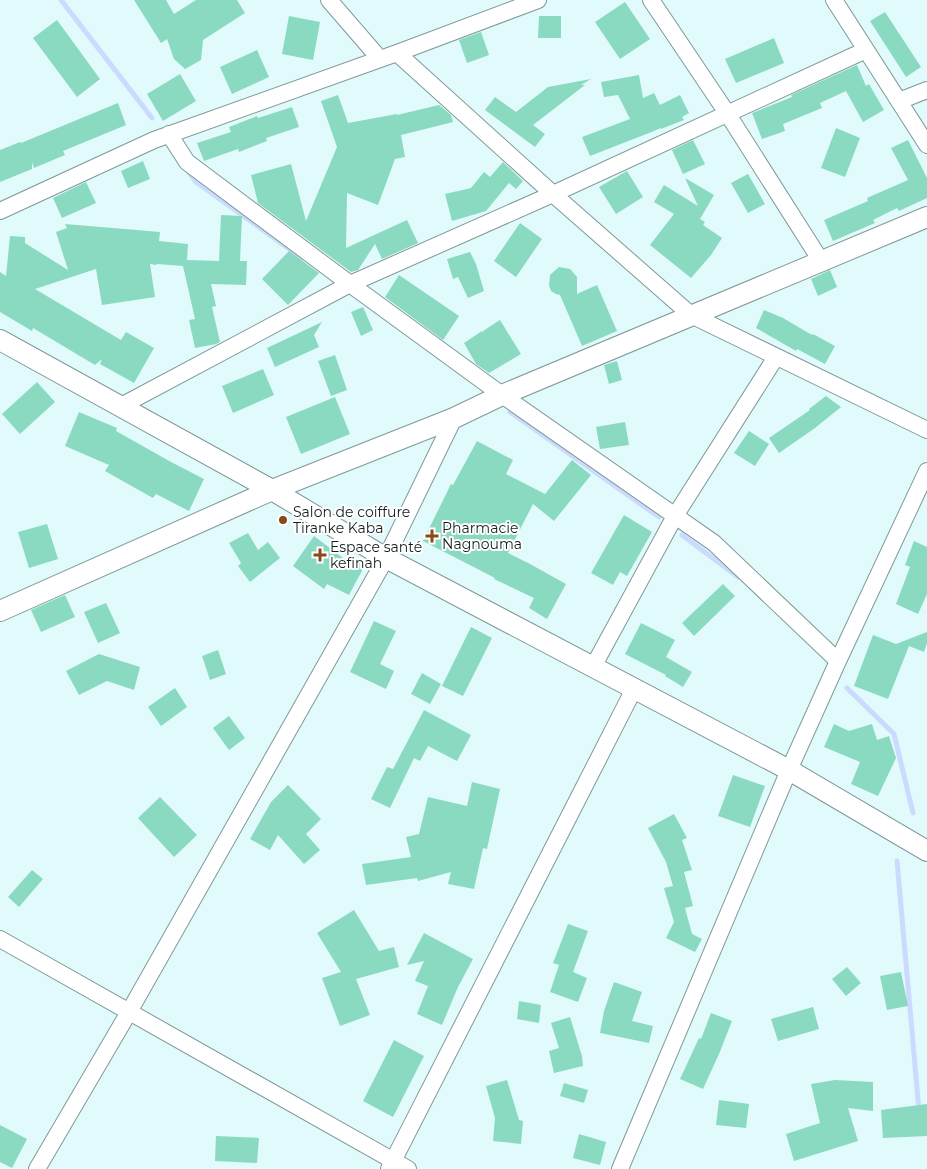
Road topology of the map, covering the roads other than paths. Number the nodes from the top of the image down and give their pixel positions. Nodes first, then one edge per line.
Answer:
1 (329, 0) edge
2 (538, 0) edge
3 (651, 0) edge
4 (834, 0) edge
5 (866, 50) junction
6 (397, 53) junction
7 (380, 59) junction
8 (927, 90) edge
9 (899, 101) junction
10 (727, 113) junction
11 (169, 134) junction
12 (927, 145) edge
13 (553, 194) junction
14 (0, 211) edge
15 (927, 217) edge
16 (821, 261) junction
17 (350, 284) junction
18 (691, 315) junction
19 (0, 340) edge
20 (776, 357) junction
21 (502, 395) junction
22 (121, 406) junction
23 (454, 418) junction
24 (927, 430) edge
25 (927, 471) edge
26 (272, 490) junction
27 (675, 516) junction
28 (386, 558) junction
29 (0, 611) edge
30 (838, 661) junction
31 (593, 667) junction
32 (634, 689) junction
33 (789, 770) junction
34 (927, 851) edge
35 (0, 939) edge
36 (129, 1012) junction
37 (391, 1165) edge
38 (37, 1169) edge
39 (408, 1169) edge
40 (620, 1169) edge

1 - 7 street
2 - 6 street
3 - 10 street
4 - 5 street
5 - 9 street
5 - 10 street
6 - 7 street
6 - 13 street
7 - 11 street
8 - 9 street
9 - 12 street
10 - 13 street
10 - 16 street
11 - 14 street
11 - 17 street
13 - 17 street
13 - 18 street
15 - 16 street
16 - 18 street
17 - 21 street
17 - 22 street
18 - 20 street
18 - 21 street
19 - 22 street
20 - 24 street
20 - 27 street
21 - 23 street
21 - 27 street
22 - 26 street
23 - 26 street
23 - 28 street
25 - 30 street
26 - 28 street
26 - 29 street
27 - 30 street
27 - 31 street
28 - 31 street
28 - 36 street
30 - 33 street
31 - 32 street
32 - 33 street
32 - 37 street
33 - 34 street
33 - 40 street
35 - 36 street
36 - 37 street
36 - 38 street
37 - 39 street

